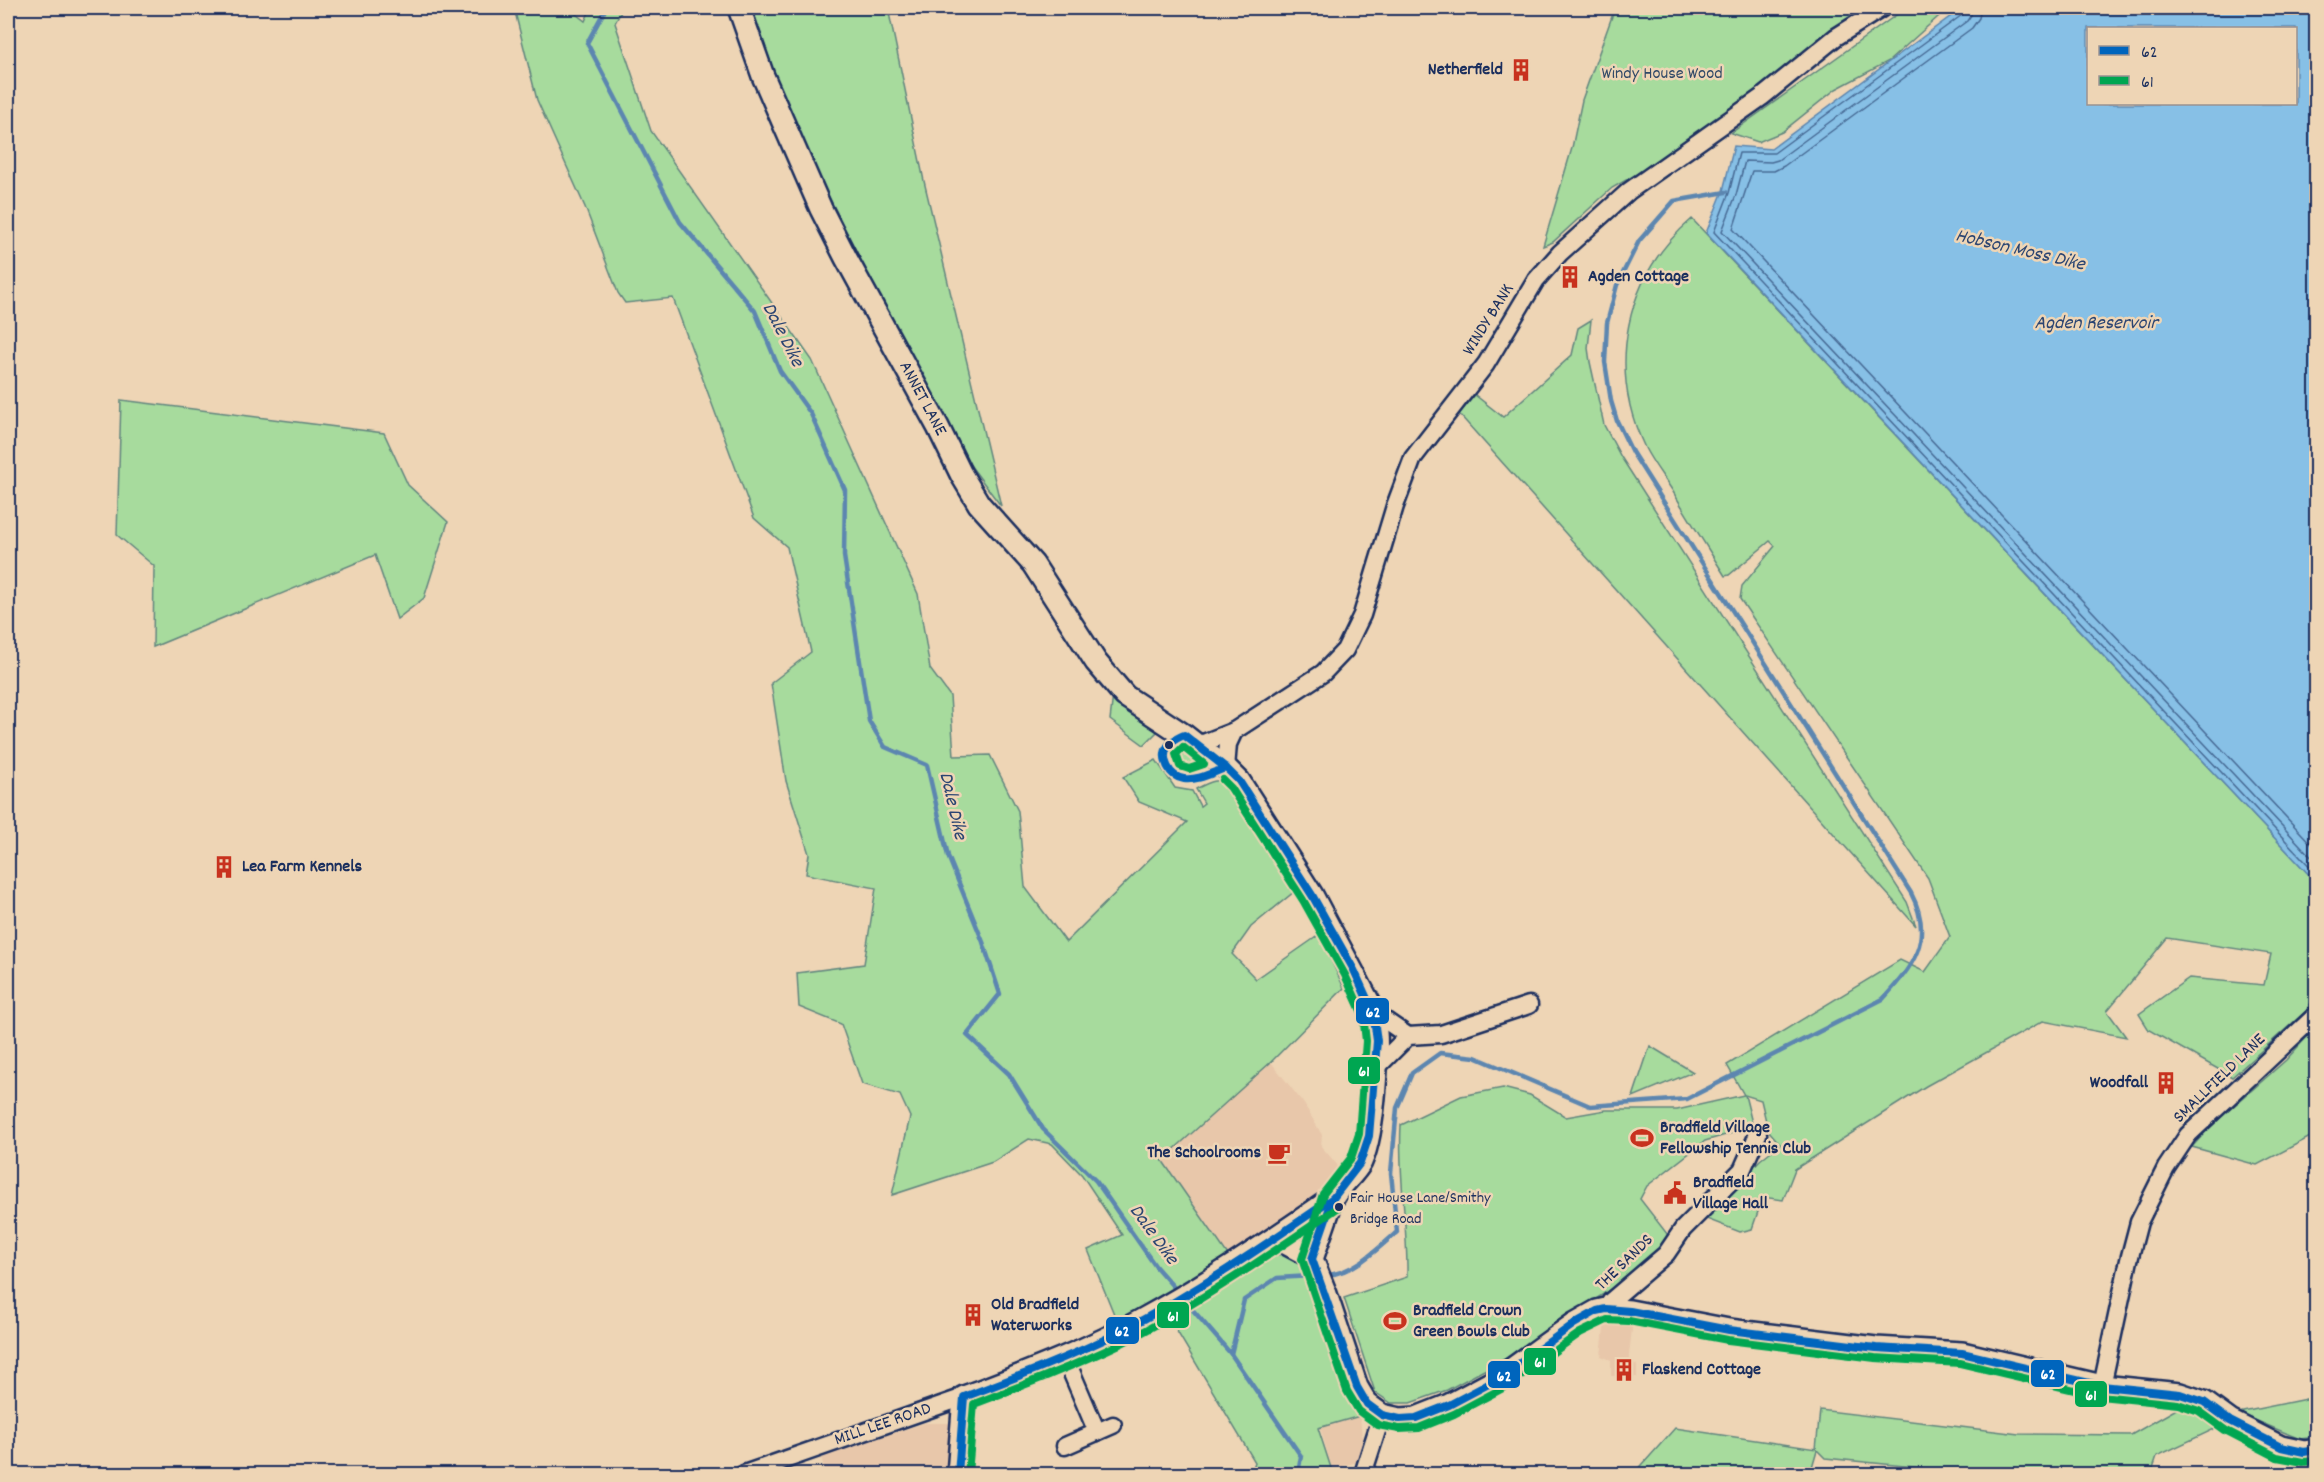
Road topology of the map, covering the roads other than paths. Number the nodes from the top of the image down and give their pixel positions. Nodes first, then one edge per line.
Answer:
1 (740, 8) edge
2 (1882, 8) edge
3 (1234, 731) junction
4 (1190, 740) junction
5 (1226, 768) junction
6 (1529, 1005) dead end
7 (1373, 1012) junction
8 (2316, 1015) edge
9 (1408, 1036) junction
10 (1375, 1069) junction
11 (1758, 1134) dead end
12 (1333, 1198) junction
13 (1276, 1238) junction
14 (1313, 1261) junction
15 (1606, 1309) junction
16 (1065, 1357) junction
17 (2102, 1386) junction
18 (964, 1397) junction
19 (1382, 1415) junction
20 (1113, 1425) dead end
21 (1097, 1432) junction
22 (1065, 1446) dead end
23 (2316, 1450) edge
24 (744, 1474) edge
25 (957, 1474) edge
26 (1363, 1474) edge

1 - 4 street, ANNET LANE
2 - 3 street, WINDY BANK
3 - 4 street, WINDY BANK
3 - 5 street
4 - 5 street, ANNET LANE
5 - 7 street, ANNET LANE
6 - 9 street
7 - 9 street
7 - 10 street, ANNET LANE
8 - 17 street, SMALLFIELD LANE
9 - 10 street
10 - 12 street, ANNET LANE
11 - 15 street, THE SANDS
12 - 13 street, MILL LEE ROAD
12 - 14 street
13 - 14 street
13 - 16 street, MILL LEE ROAD
14 - 19 street
15 - 17 street
15 - 19 street
16 - 18 street, MILL LEE ROAD
16 - 21 street
17 - 23 street
18 - 24 street, MILL LEE ROAD
18 - 25 street
19 - 26 street
20 - 21 street
21 - 22 street

